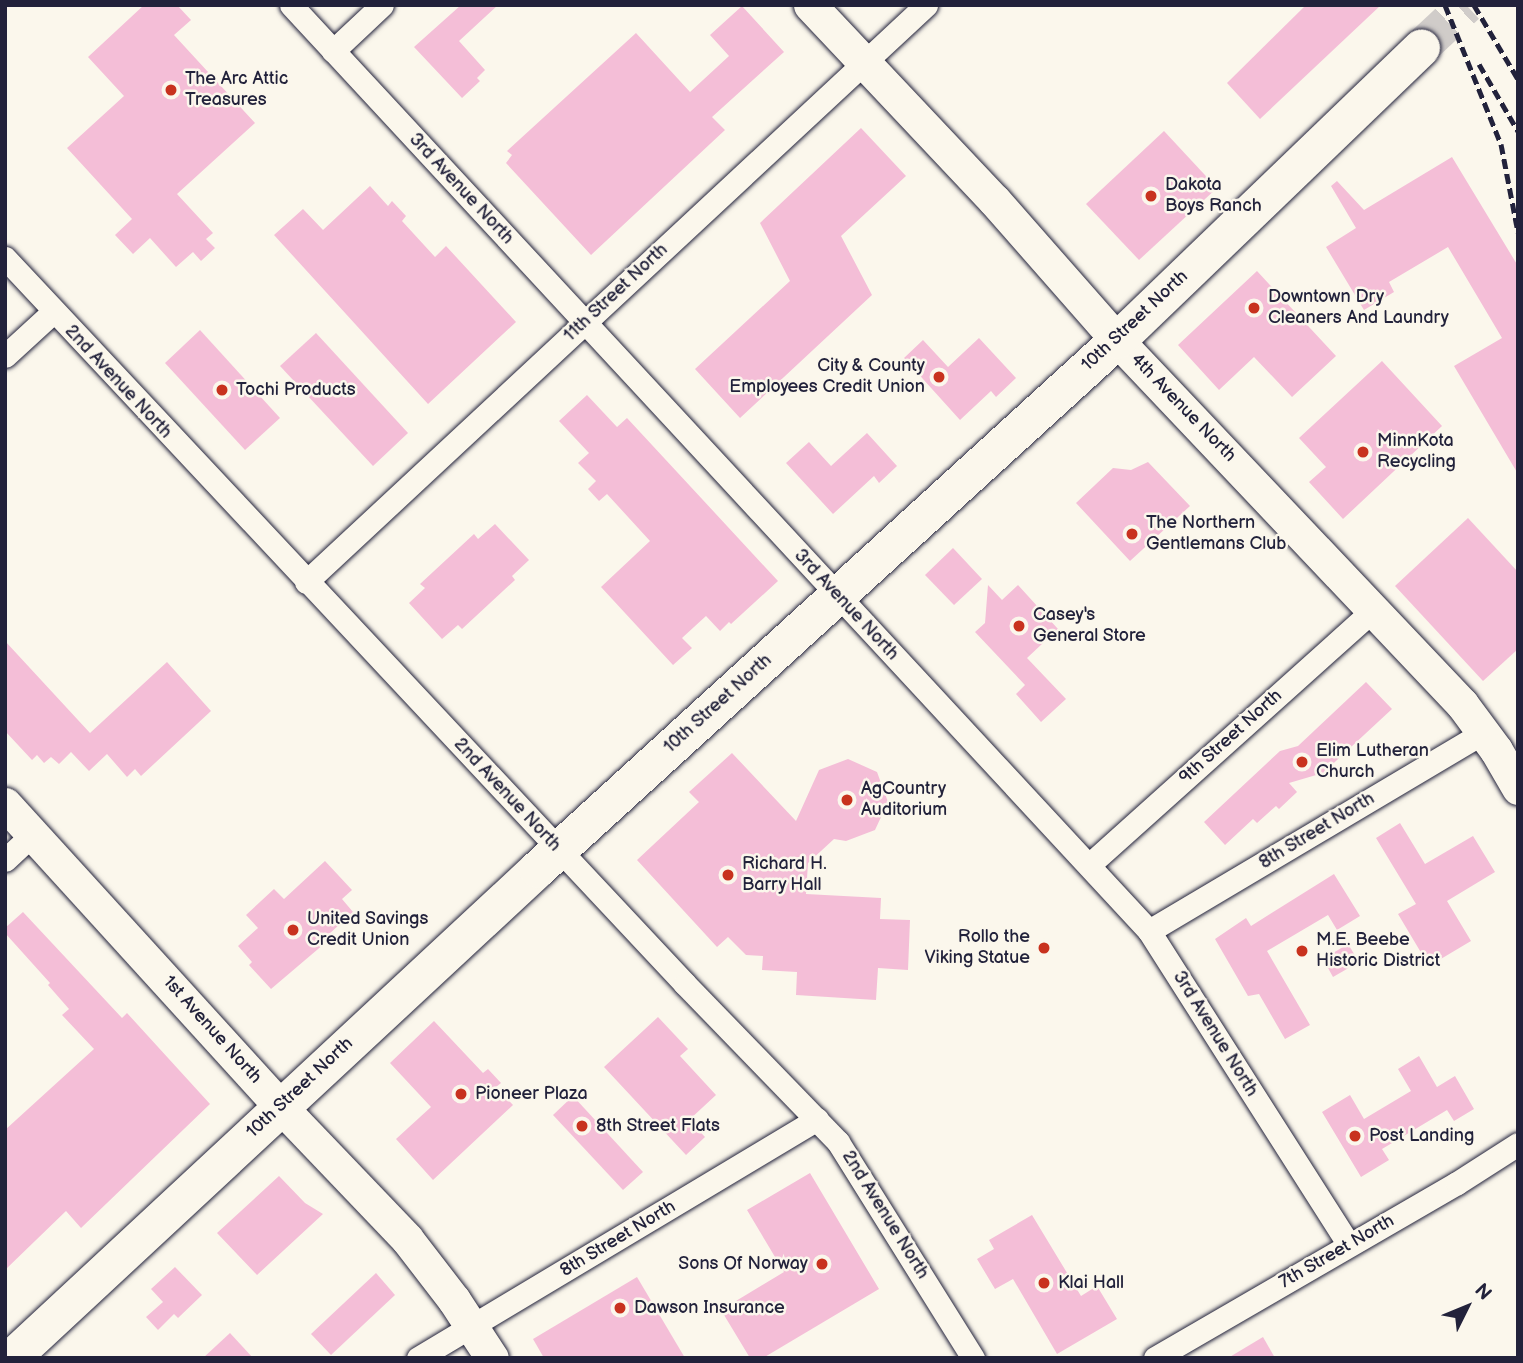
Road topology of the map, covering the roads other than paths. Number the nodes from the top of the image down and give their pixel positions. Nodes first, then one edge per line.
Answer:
1 (291, 5) edge
2 (382, 5) edge
3 (810, 5) edge
4 (926, 5) edge
5 (1421, 47) tunnel mouth
6 (333, 51) junction
7 (864, 64) junction
8 (5, 258) edge
9 (53, 312) junction
10 (584, 323) junction
11 (1117, 340) junction
12 (5, 356) edge
13 (306, 582) junction
14 (837, 596) junction
15 (1373, 610) junction
16 (1484, 732) junction
17 (1518, 788) edge
18 (5, 804) edge
19 (33, 834) junction
20 (558, 849) junction
21 (5, 860) edge
22 (1089, 865) junction
23 (1149, 931) junction
24 (281, 1107) junction
25 (817, 1119) junction
26 (1518, 1144) edge
27 (1349, 1245) junction
28 (473, 1326) junction
29 (11, 1358) edge
30 (418, 1358) edge
31 (492, 1358) edge
32 (974, 1358) edge
33 (1155, 1358) edge

1 - 6 street, 3rd Avenue North
2 - 6 street
3 - 7 street, 4th Avenue North
4 - 7 street, 11th Street North
5 - 11 main road, 10th Street North
6 - 10 street, 3rd Avenue North
7 - 10 street, 11th Street North
7 - 11 street, 4th Avenue North
8 - 9 street, 2nd Avenue North
9 - 12 street
9 - 13 street, 2nd Avenue North
10 - 13 street, 11th Street North
10 - 14 street, 3rd Avenue North
11 - 14 main road, 10th Street North
11 - 15 street, 4th Avenue North
13 - 20 street, 2nd Avenue North
14 - 20 main road, 10th Street North
14 - 22 street, 3rd Avenue North
15 - 16 street, 4th Avenue North
15 - 22 street, 9th Street North
16 - 17 street, 4th Avenue North
16 - 23 street, 8th Street North
18 - 19 street, 1st Avenue North
19 - 21 street
19 - 24 street, 1st Avenue North
20 - 24 main road, 10th Street North
20 - 25 street, 2nd Avenue North
22 - 23 street, 3rd Avenue North
23 - 27 street, 3rd Avenue North
24 - 28 street, 1st Avenue North
24 - 29 main road, 10th Street North
25 - 28 street, 8th Street North
25 - 32 street, 2nd Avenue North
26 - 27 street, 7th Street North
27 - 33 street, 7th Street North
28 - 30 street, 8th Street North
28 - 31 street, 1st Avenue North

